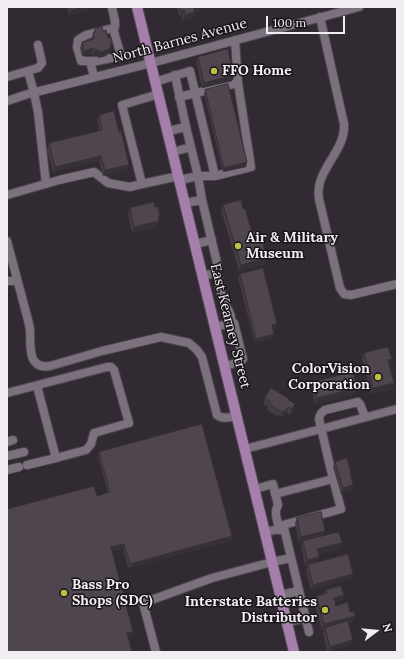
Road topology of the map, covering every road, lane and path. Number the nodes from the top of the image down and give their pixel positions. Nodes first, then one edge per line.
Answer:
1 (113, 7) edge
2 (137, 7) edge
3 (359, 7) edge
4 (320, 17) junction
5 (114, 28) junction
6 (235, 40) junction
7 (38, 45) dead end
8 (90, 61) junction
9 (151, 63) junction
10 (28, 71) junction
11 (175, 75) junction
12 (7, 76) edge
13 (94, 77) junction
14 (155, 82) junction
15 (238, 83) junction
16 (34, 93) junction
17 (196, 93) junction
18 (159, 94) junction
19 (179, 97) junction
20 (7, 101) edge
21 (186, 128) junction
22 (168, 131) junction
23 (191, 147) junction
24 (173, 152) junction
25 (198, 176) junction
26 (215, 176) junction
27 (179, 178) junction
28 (46, 184) junction
29 (142, 184) junction
30 (7, 195) edge
31 (202, 200) junction
32 (185, 203) junction
33 (212, 240) junction
34 (7, 241) edge
35 (195, 244) junction
36 (216, 272) junction
37 (203, 276) junction
38 (7, 281) edge
39 (17, 281) junction
40 (397, 284) edge
41 (230, 322) junction
42 (215, 326) junction
43 (225, 366) junction
44 (36, 386) junction
45 (7, 393) edge
46 (397, 408) edge
47 (237, 416) junction
48 (364, 417) junction
49 (322, 429) junction
50 (245, 450) junction
51 (24, 452) dead end
52 (7, 456) edge
53 (56, 458) junction
54 (7, 470) edge
55 (333, 479) junction
56 (255, 489) junction
57 (275, 494) junction
58 (276, 515) junction
59 (262, 519) junction
60 (282, 529) junction
61 (265, 532) junction
62 (291, 558) junction
63 (272, 562) junction
64 (299, 591) junction
65 (280, 595) junction
66 (306, 618) junction
67 (287, 622) junction
68 (309, 632) dead end
69 (156, 652) edge
70 (294, 652) edge

1 - 5 street
2 - 9 main road, East Kearney Street
3 - 4 street, North Barnes Avenue
4 - 6 street, North Barnes Avenue
4 - 40 street
5 - 8 street
5 - 8 street
6 - 9 street, North Barnes Avenue
6 - 15 street
7 - 10 street
8 - 13 street
9 - 13 street, North Barnes Avenue
9 - 14 main road, East Kearney Street
10 - 12 street
10 - 16 street
11 - 14 street
11 - 17 street
11 - 19 street
13 - 16 street, North Barnes Avenue
14 - 18 main road, East Kearney Street
15 - 17 street
15 - 26 street
16 - 20 street, North Barnes Avenue
16 - 28 street
17 - 19 street
17 - 26 street
18 - 22 main road, East Kearney Street
18 - 29 street
19 - 21 street
21 - 22 street
21 - 23 street
22 - 24 main road, East Kearney Street
23 - 24 street
23 - 25 street
24 - 27 main road, East Kearney Street
25 - 26 street
25 - 27 street
25 - 31 street
27 - 29 street
27 - 32 main road, East Kearney Street
28 - 29 street
28 - 30 street
31 - 32 street
31 - 33 street
32 - 35 main road, East Kearney Street
33 - 35 street
33 - 36 street
34 - 39 street
35 - 37 main road, East Kearney Street
36 - 37 street
36 - 41 street
37 - 42 main road, East Kearney Street
38 - 39 street
39 - 47 street
41 - 42 street
41 - 43 street
42 - 43 main road, East Kearney Street
43 - 47 main road, East Kearney Street
44 - 45 street
44 - 53 street
44 - 53 street
46 - 48 street
47 - 50 main road, East Kearney Street
48 - 49 street
48 - 49 street
49 - 50 street
49 - 55 street
50 - 56 main road, East Kearney Street
51 - 52 street
53 - 54 street
55 - 57 street
55 - 60 street
56 - 57 street
56 - 59 main road, East Kearney Street
57 - 58 street
58 - 59 street
58 - 60 street
59 - 61 main road, East Kearney Street
60 - 61 street
60 - 62 street
61 - 63 main road, East Kearney Street
62 - 63 street
62 - 64 street
63 - 65 main road, East Kearney Street
63 - 69 street
64 - 65 street
64 - 66 street
65 - 67 main road, East Kearney Street
66 - 67 street
66 - 68 street
67 - 70 main road, East Kearney Street

